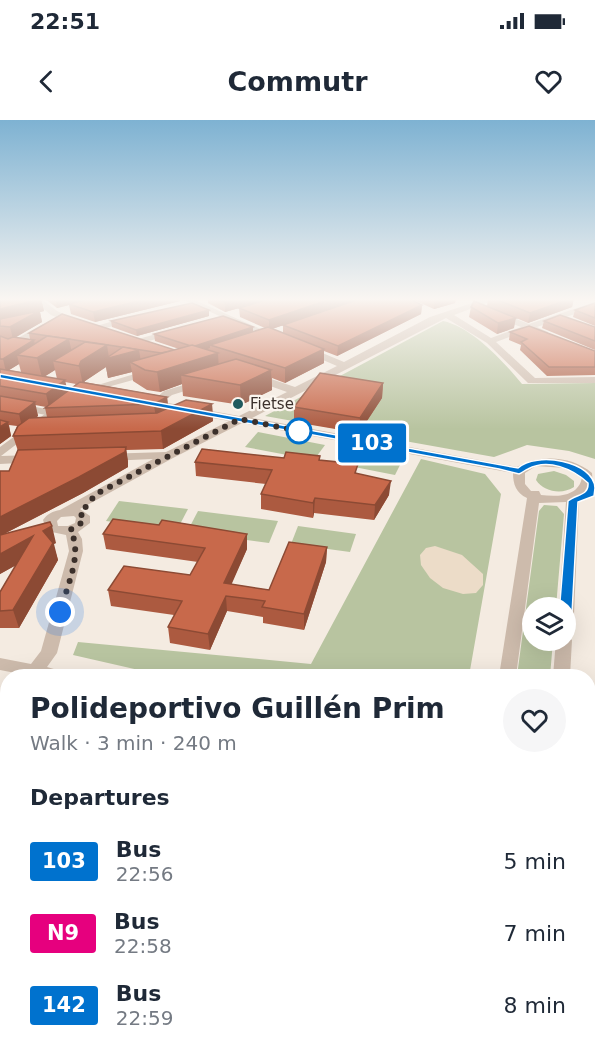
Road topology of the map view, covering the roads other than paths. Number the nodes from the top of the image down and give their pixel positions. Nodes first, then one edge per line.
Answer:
1 (490, 341) edge
2 (0, 342) edge
3 (18, 342) edge
4 (138, 342) edge
5 (283, 342) edge
6 (390, 342) edge
7 (14, 344) junction
8 (33, 347) edge
9 (155, 347) edge
10 (0, 352) edge
11 (145, 364) edge
12 (344, 365) junction
13 (156, 368) joint
14 (239, 372) edge
15 (106, 373) dead end
16 (595, 380) edge
17 (210, 381) edge
18 (76, 390) junction
19 (295, 391) junction
20 (111, 396) edge
21 (133, 400) edge
22 (0, 403) edge
23 (155, 404) junction
24 (188, 410) junction
25 (51, 412) junction
26 (169, 419) edge
27 (240, 419) junction
28 (46, 429) edge
29 (8, 430) edge
30 (27, 431) junction
31 (0, 453) edge
32 (169, 455) junction
33 (98, 457) edge
34 (51, 458) edge
35 (0, 460) edge
36 (519, 471) junction
37 (594, 488) edge
38 (96, 494) junction
39 (534, 494) junction
40 (573, 501) junction
41 (80, 514) junction
42 (47, 524) junction
43 (70, 530) junction
44 (567, 597) edge
45 (563, 651) edge
46 (0, 664) edge
47 (25, 669) edge
48 (37, 669) edge
49 (509, 669) edge
50 (562, 669) edge

1 - 16 street
2 - 7 street
3 - 7 street
4 - 9 street
5 - 12 street
6 - 12 street
7 - 8 street
7 - 10 street
11 - 13 street
12 - 19 street
13 - 18 street
14 - 19 street
15 - 18 street
17 - 23 street
18 - 20 street
18 - 25 street
19 - 27 street
21 - 23 street
22 - 25 street
23 - 24 street
24 - 26 street
24 - 27 street
25 - 30 street
27 - 32 street
27 - 36 street
28 - 30 street
29 - 30 street
30 - 31 street
32 - 33 street
32 - 38 street
34 - 35 street
36 - 37 street
36 - 39 street
37 - 40 street
38 - 41 street
38 - 42 street
39 - 40 street
39 - 49 street
40 - 44 street
41 - 42 street
41 - 43 street
42 - 43 street
43 - 48 street
45 - 50 street
46 - 47 street

